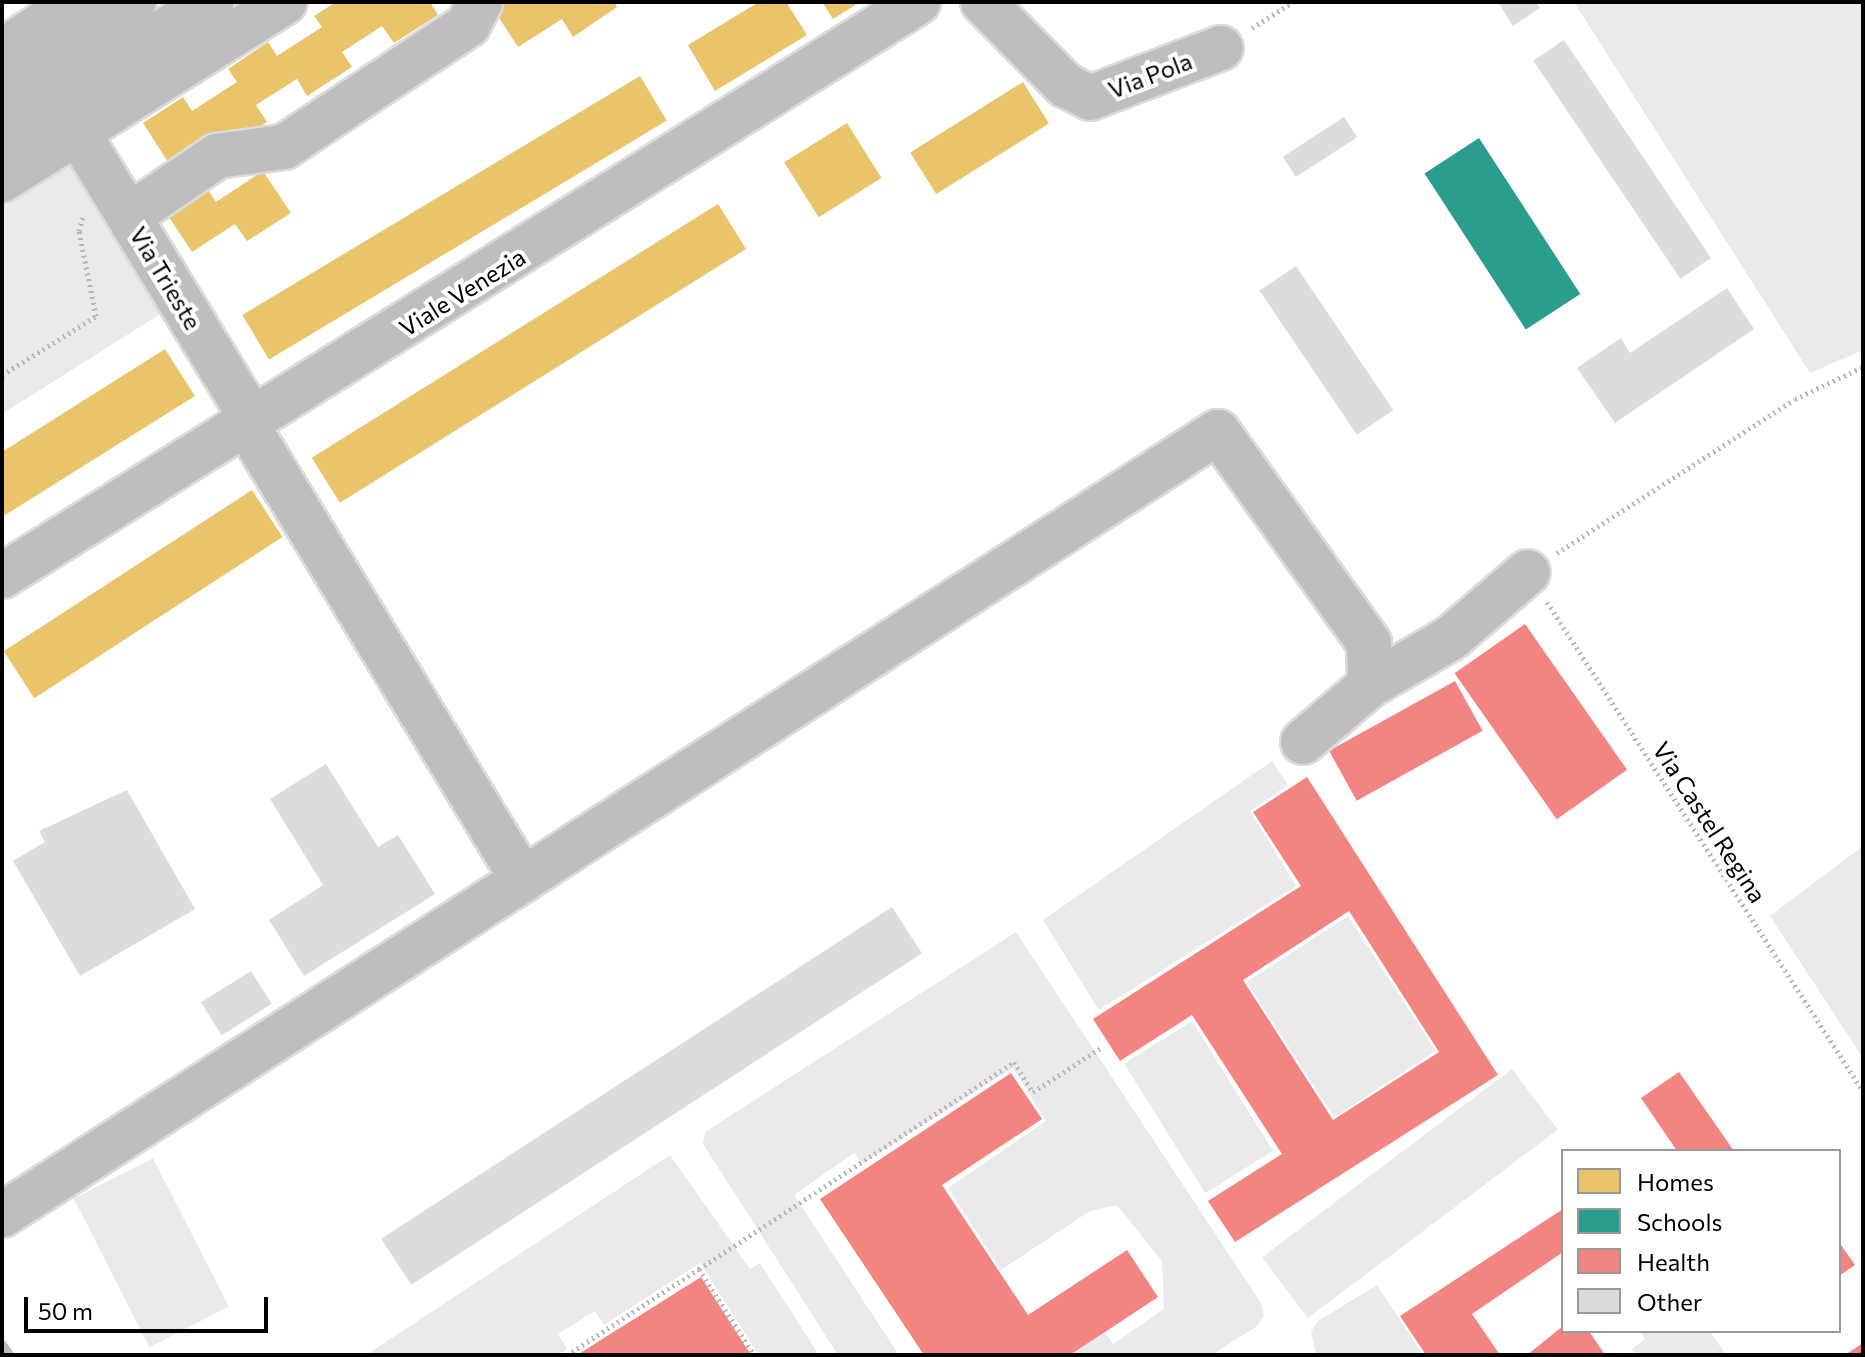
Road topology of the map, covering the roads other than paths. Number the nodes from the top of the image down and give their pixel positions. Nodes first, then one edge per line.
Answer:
1 (77, 2) edge
2 (134, 2) edge
3 (212, 2) edge
4 (285, 2) edge
5 (480, 2) edge
6 (918, 2) edge
7 (983, 2) edge
8 (1221, 48) road end
9 (2, 51) edge
10 (2, 84) edge
11 (2, 131) edge
12 (89, 150) junction
13 (2, 180) edge
14 (129, 216) junction
15 (251, 425) junction
16 (1528, 572) road end
17 (2, 576) edge
18 (1370, 685) junction
19 (1303, 742) dead end
20 (523, 880) junction
21 (2, 1215) edge

1 - 9 main road
2 - 10 main road
3 - 11 main road
4 - 12 main road
5 - 14 street
6 - 15 street, Viale Venezia
7 - 8 street, Via Pola
12 - 13 main road
12 - 14 street, Via Trieste
14 - 15 street, Via Trieste
15 - 17 street, Viale Venezia
15 - 20 street, Via Trieste
16 - 18 street
18 - 19 street
18 - 20 street
20 - 21 street

